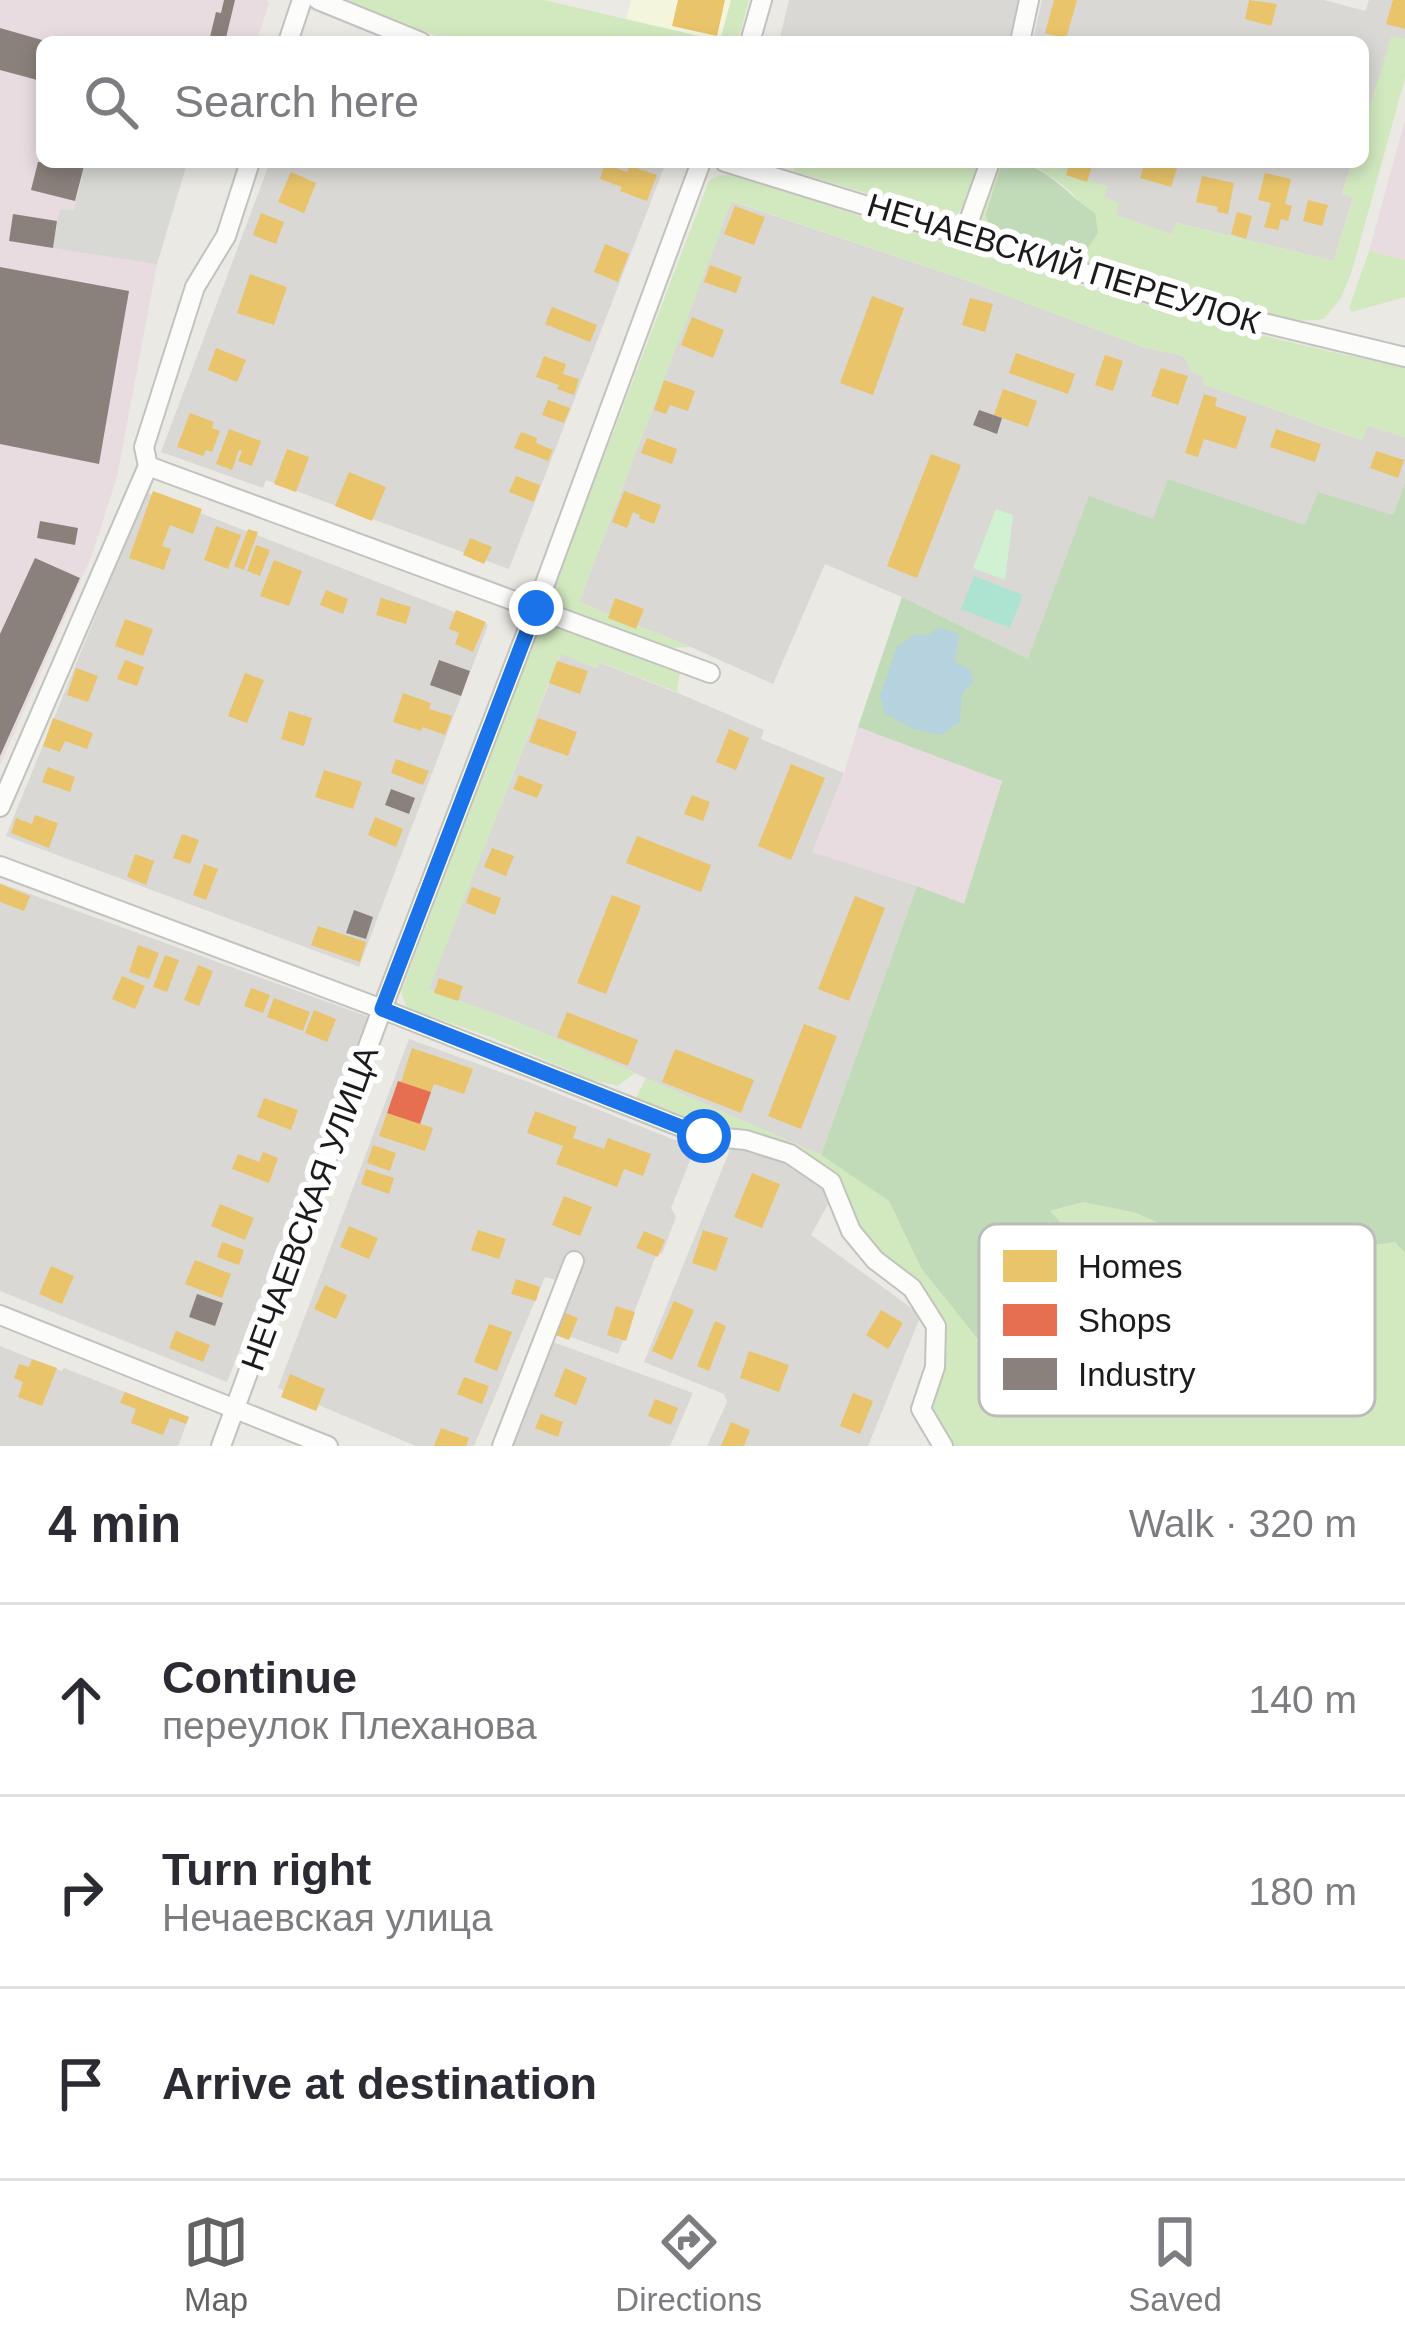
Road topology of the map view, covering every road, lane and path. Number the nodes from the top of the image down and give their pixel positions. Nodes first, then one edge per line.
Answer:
1 (302, 0) edge
2 (318, 0) edge
3 (761, 0) edge
4 (1029, 0) edge
5 (290, 36) edge
6 (406, 36) edge
7 (752, 36) edge
8 (1021, 36) edge
9 (248, 168) edge
10 (699, 168) edge
11 (745, 168) edge
12 (988, 168) edge
13 (964, 235) junction
14 (1405, 357) edge
15 (148, 466) junction
16 (536, 608) junction
17 (710, 673) dead end
18 (0, 807) edge
19 (0, 866) edge
20 (382, 1009) junction
21 (574, 1261) dead end
22 (0, 1315) edge
23 (234, 1409) junction
24 (221, 1446) edge
25 (328, 1446) edge
26 (502, 1446) edge
27 (943, 1446) edge

1 - 5 street
2 - 6 street
3 - 7 street
4 - 8 street
9 - 15 street
10 - 16 street, НЕЧАЕВСКАЯ УЛИЦА
11 - 13 street, НЕЧАЕВСКИЙ ПЕРЕУЛОК
12 - 13 street
13 - 14 street, НЕЧАЕВСКИЙ ПЕРЕУЛОК
15 - 16 street
15 - 18 street
16 - 17 street
16 - 20 street, НЕЧАЕВСКАЯ УЛИЦА
19 - 20 street
20 - 23 street, НЕЧАЕВСКАЯ УЛИЦА
20 - 27 street
21 - 26 street
22 - 23 street
23 - 24 street, НЕЧАЕВСКАЯ УЛИЦА
23 - 25 street

